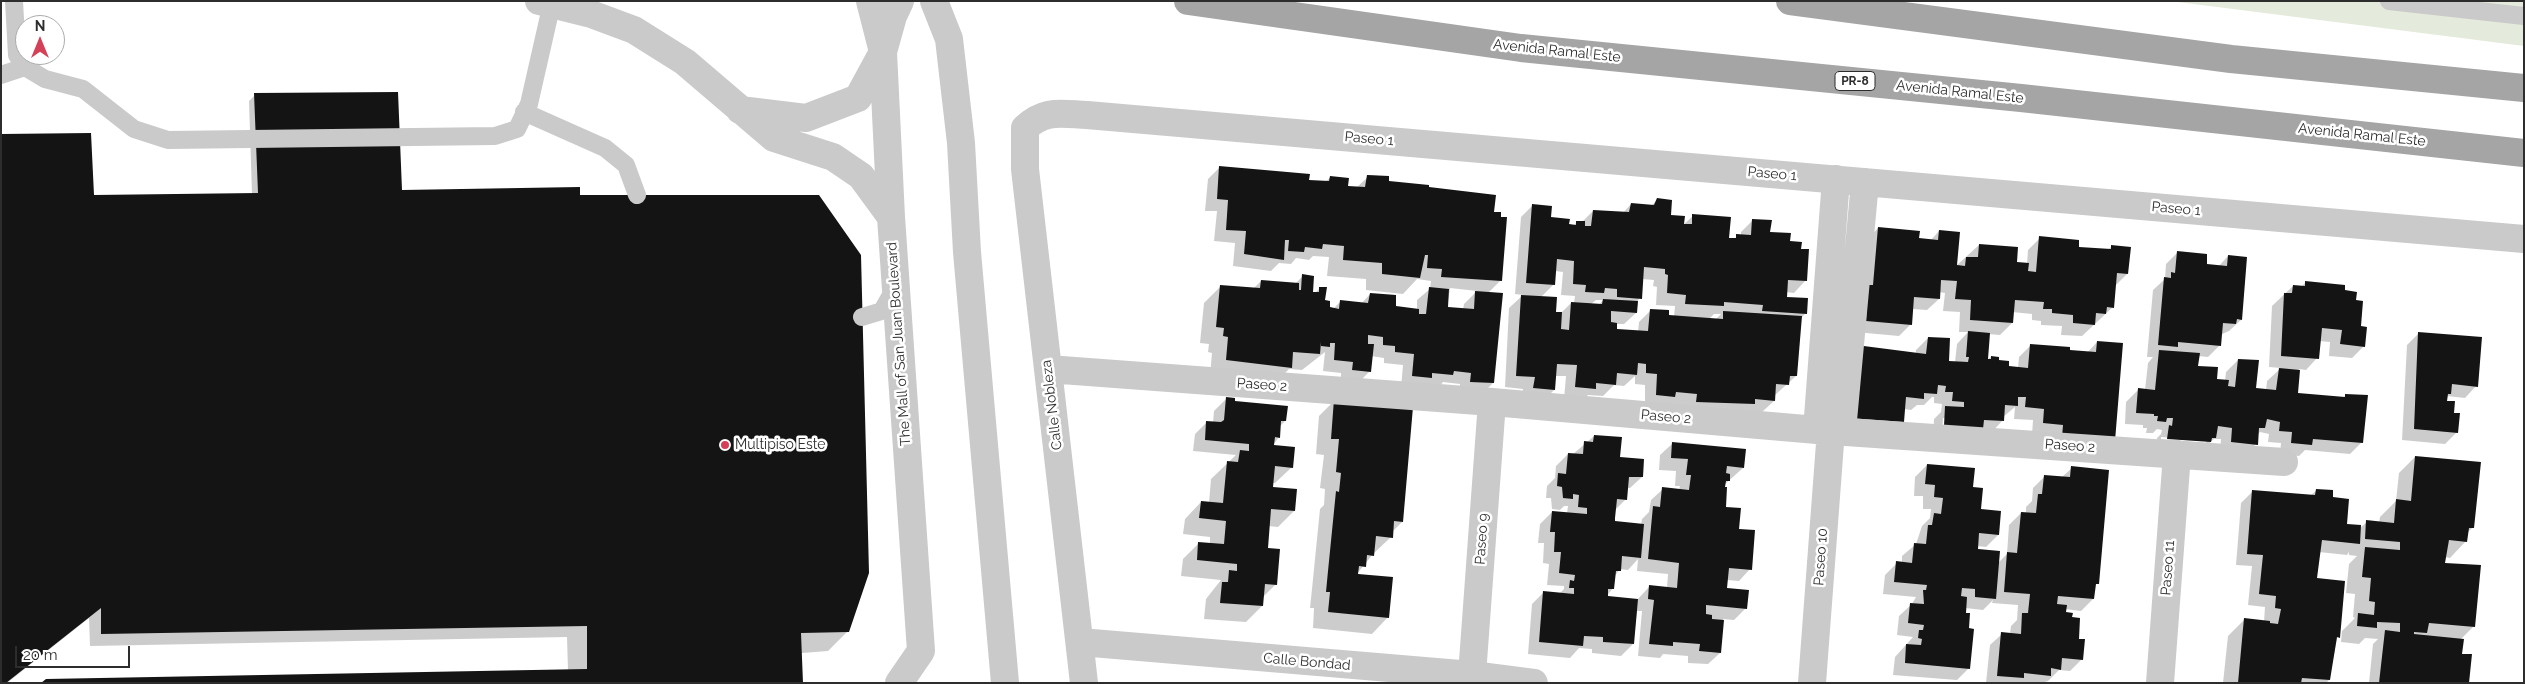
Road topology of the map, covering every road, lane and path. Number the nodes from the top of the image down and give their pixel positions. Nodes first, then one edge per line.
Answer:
1 (14, 1) edge
2 (870, 1) edge
3 (900, 1) edge
4 (934, 1) edge
5 (1188, 1) edge
6 (1790, 1) edge
7 (2389, 1) edge
8 (545, 2) edge
9 (2524, 16) edge
10 (883, 52) junction
11 (24, 67) junction
12 (1, 75) edge
13 (2524, 88) edge
14 (740, 110) junction
15 (524, 112) junction
16 (1025, 128) joint
17 (2524, 153) edge
18 (1836, 180) junction
19 (1865, 182) junction
20 (637, 195) dead end
21 (891, 218) junction
22 (2524, 239) edge
23 (896, 288) junction
24 (1828, 291) junction
25 (1854, 294) junction
26 (862, 317) dead end
27 (1048, 370) junction
28 (1492, 402) junction
29 (1830, 430) junction
30 (2177, 454) junction
31 (2284, 462) dead end
32 (1080, 642) junction
33 (1472, 675) junction
34 (899, 683) edge
35 (1005, 683) edge
36 (1084, 683) edge
37 (1534, 683) edge
38 (1812, 683) edge
39 (2160, 683) edge

1 - 11 lane
2 - 10 street
3 - 10 street, The Mall of San Juan Boulevard
4 - 35 street
5 - 17 main road, Avenida Ramal Este / PR-8
6 - 13 main road
7 - 9 lane
8 - 14 street
8 - 15 lane
10 - 14 street
10 - 21 street, The Mall of San Juan Boulevard
11 - 12 lane
11 - 15 lane
14 - 21 street
15 - 20 lane
16 - 18 street, Paseo 1
16 - 27 street, Calle Nobleza
18 - 19 street, Paseo 1
18 - 24 street
19 - 22 street, Paseo 1
19 - 25 street
21 - 23 street, The Mall of San Juan Boulevard
23 - 26 lane
23 - 34 street, The Mall of San Juan Boulevard
24 - 25 lane
24 - 29 street
25 - 29 street
27 - 28 street, Paseo 2
27 - 32 street, Calle Nobleza
28 - 29 street, Paseo 2
28 - 33 street, Paseo 9
29 - 30 street, Paseo 2
29 - 38 street, Paseo 10
30 - 31 street, Paseo 2
30 - 39 street, Paseo 11
32 - 33 street, Calle Bondad
32 - 36 street, Calle Nobleza
33 - 37 street, Calle Bondad

